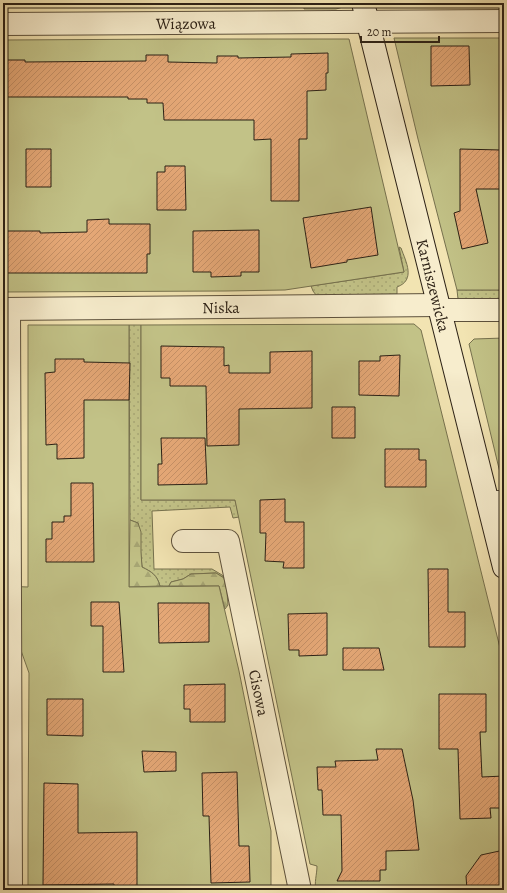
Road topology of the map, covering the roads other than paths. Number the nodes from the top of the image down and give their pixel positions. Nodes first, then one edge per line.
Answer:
1 (366, 13) edge
2 (504, 21) edge
3 (3, 24) edge
4 (439, 308) junction
5 (6, 309) edge
6 (504, 310) edge
7 (496, 502) edge
8 (183, 541) dead end
9 (504, 567) edge
10 (11, 890) edge
11 (300, 890) edge

1 - 2 street, Wiązowa
1 - 3 street, Wiązowa
1 - 4 street, Karniszewicka
4 - 5 street, Niska
4 - 6 street, Niska
4 - 7 street, Karniszewicka
5 - 10 street
7 - 9 street, Karniszewicka
8 - 11 street, Cisowa

